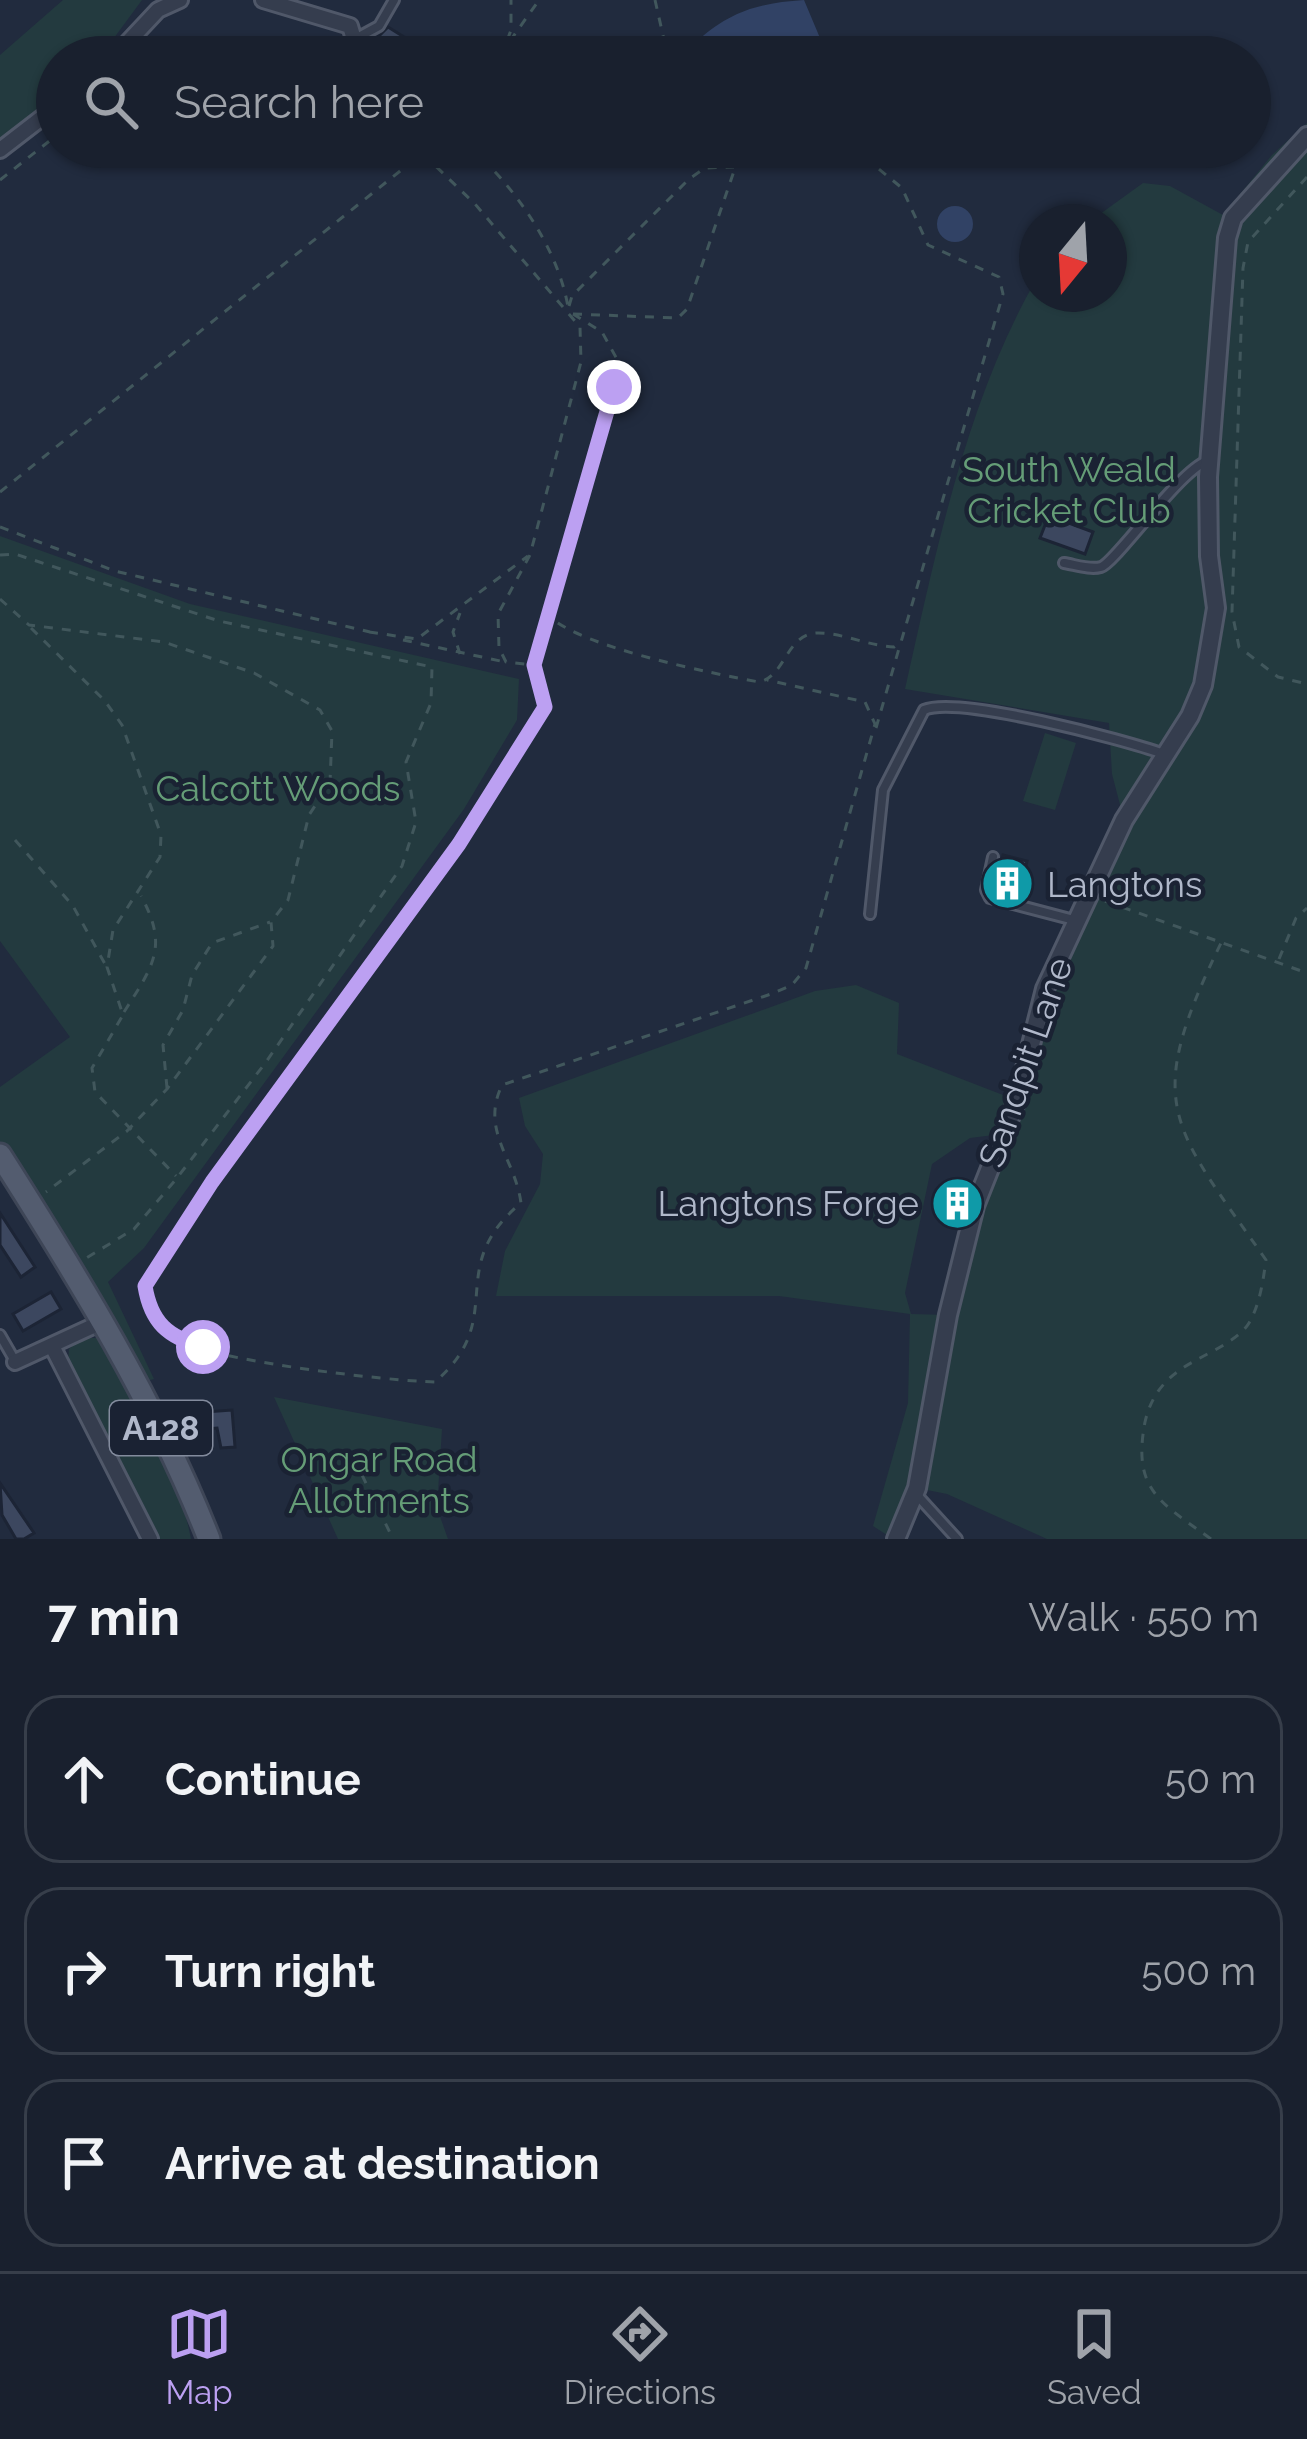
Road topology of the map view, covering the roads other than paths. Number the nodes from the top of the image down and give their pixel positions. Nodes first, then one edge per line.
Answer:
1 (180, 0) edge
2 (263, 0) edge
3 (394, 0) edge
4 (134, 36) edge
5 (354, 36) edge
6 (362, 36) edge
7 (36, 122) edge
8 (1307, 136) edge
9 (0, 150) edge
10 (1209, 461) junction
11 (1064, 562) dead end
12 (1166, 754) junction
13 (993, 856) dead end
14 (870, 914) dead end
15 (1076, 920) junction
16 (0, 1155) edge
17 (104, 1321) junction
18 (0, 1336) edge
19 (52, 1346) junction
20 (15, 1362) joint
21 (915, 1493) junction
22 (150, 1539) edge
23 (209, 1539) edge
24 (896, 1539) edge
25 (957, 1539) edge

1 - 4 street
2 - 5 street
3 - 6 lane
7 - 9 street
8 - 10 street, Sandpit Lane
10 - 11 lane
10 - 12 street, Sandpit Lane
12 - 14 lane
12 - 15 street, Sandpit Lane
13 - 15 lane
15 - 21 street, Sandpit Lane
16 - 17 main road, A128
17 - 19 street
17 - 23 main road, A128
18 - 20 lane
19 - 20 street
19 - 22 street
21 - 24 street, Sandpit Lane
21 - 25 lane

